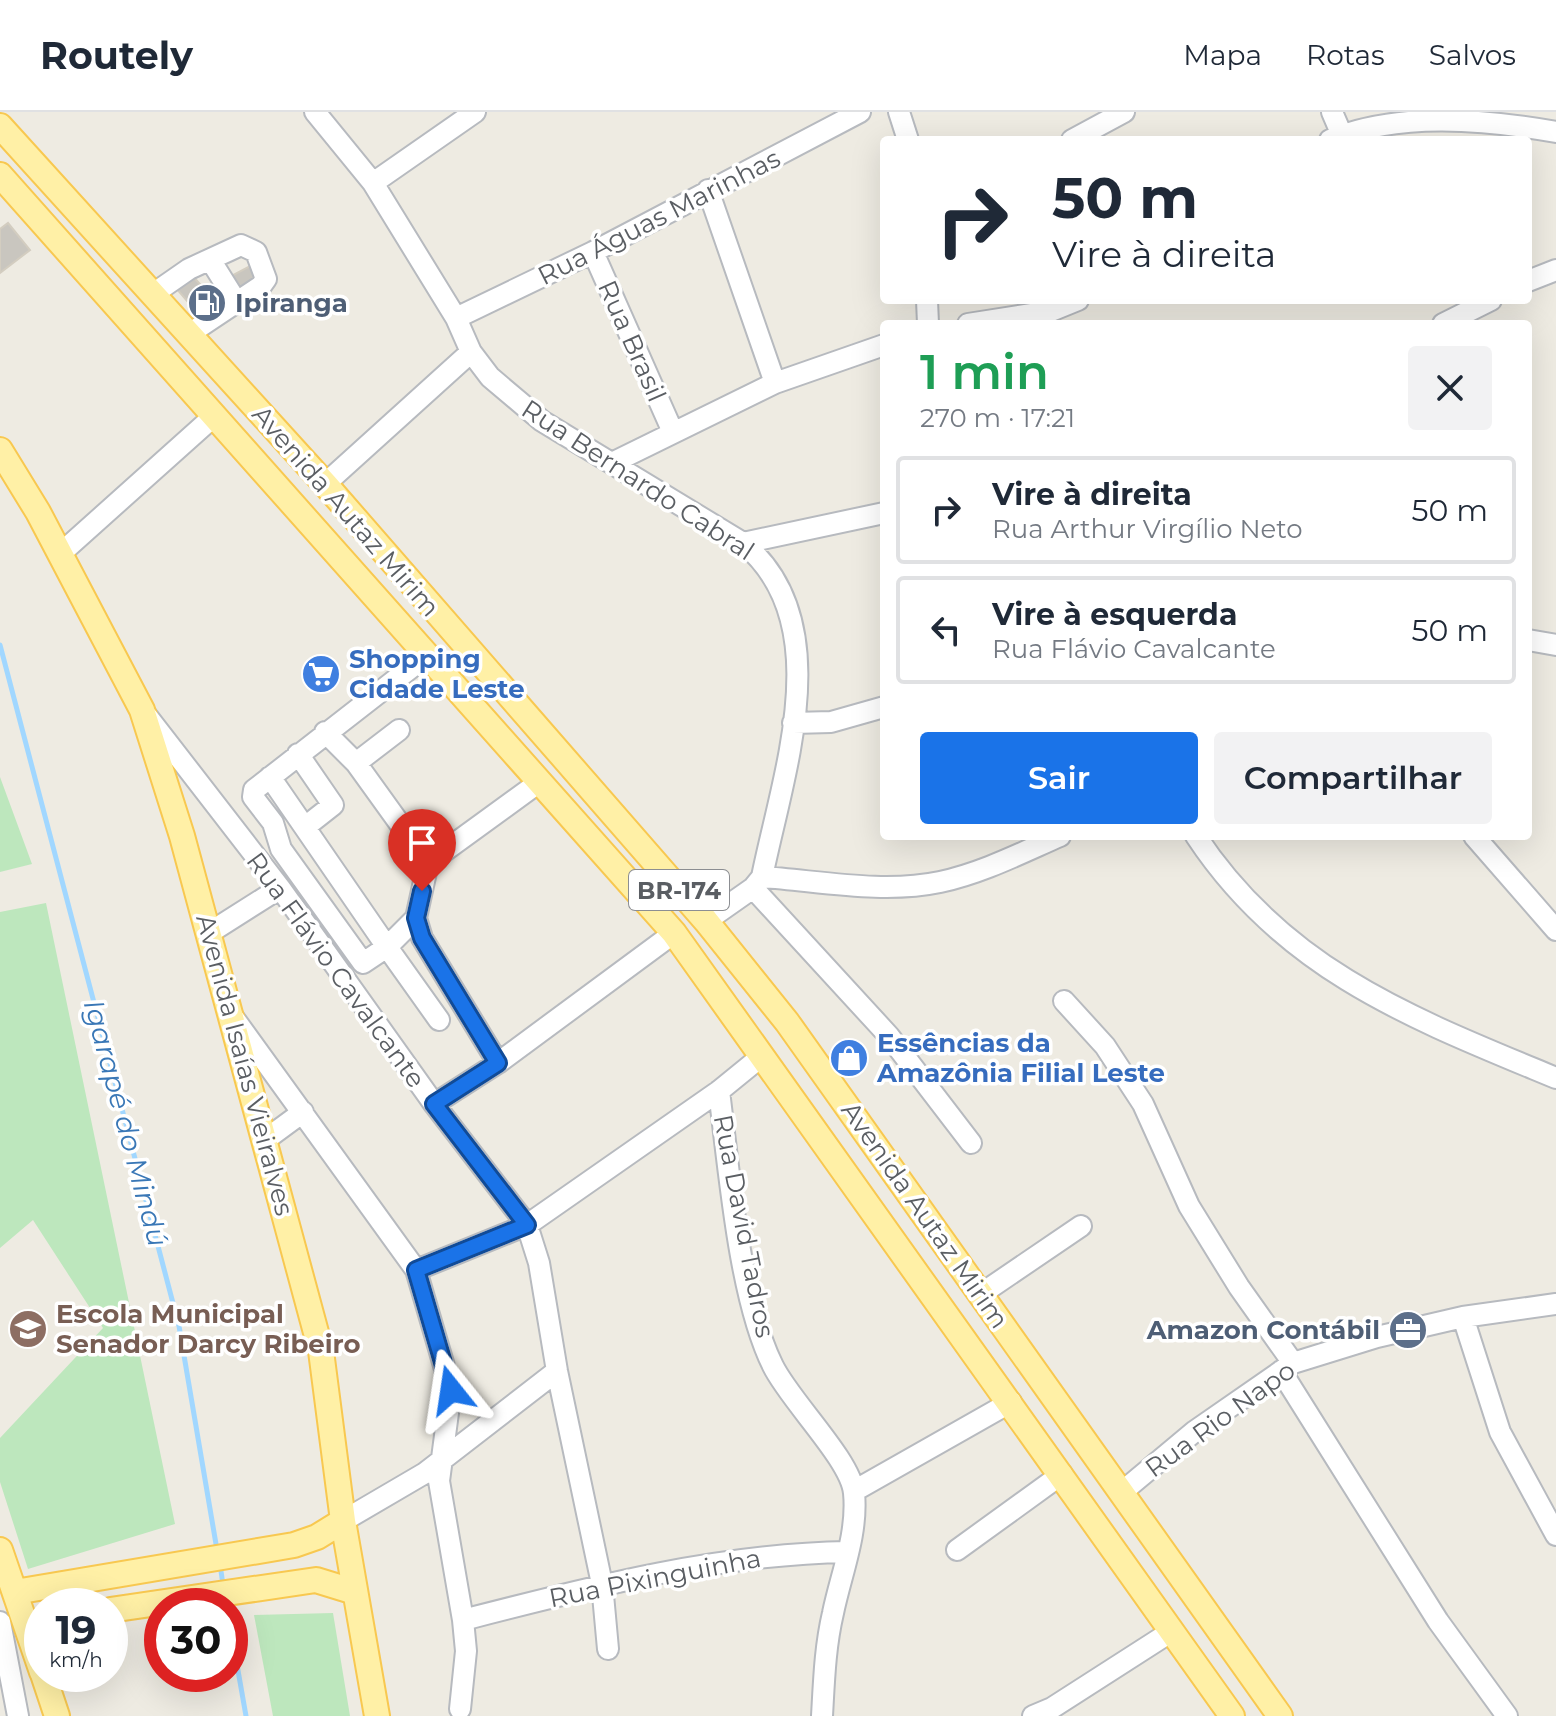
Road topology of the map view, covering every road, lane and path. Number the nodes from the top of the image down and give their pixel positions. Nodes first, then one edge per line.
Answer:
1 (315, 112) edge
2 (475, 112) edge
3 (860, 112) edge
4 (899, 112) edge
5 (1124, 112) edge
6 (1332, 112) edge
7 (1498, 117) edge
8 (0, 126) edge
9 (1556, 132) edge
10 (907, 136) edge
11 (1079, 136) edge
12 (1336, 136) edge
13 (0, 175) edge
14 (373, 183) junction
15 (708, 190) junction
16 (593, 252) junction
17 (211, 261) junction
18 (1556, 270) edge
19 (1532, 279) edge
20 (153, 294) junction
21 (236, 301) junction
22 (1072, 304) edge
23 (1483, 304) edge
24 (1054, 317) edge
25 (456, 318) junction
26 (1017, 320) edge
27 (1451, 320) edge
28 (189, 334) junction
29 (880, 346) edge
30 (471, 352) junction
31 (775, 383) junction
32 (213, 417) junction
33 (672, 430) junction
34 (0, 450) edge
35 (612, 463) junction
36 (325, 484) junction
37 (880, 514) edge
38 (743, 543) junction
39 (60, 554) junction
40 (1532, 641) edge
41 (1556, 645) edge
42 (426, 656) junction
43 (880, 708) edge
44 (142, 710) junction
45 (793, 723) junction
46 (399, 730) dead end
47 (325, 732) junction
48 (298, 754) junction
49 (356, 763) junction
50 (270, 777) junction
51 (538, 783) junction
52 (305, 827) junction
53 (1051, 840) edge
54 (1199, 840) edge
55 (1477, 840) edge
56 (428, 863) junction
57 (758, 882) junction
58 (280, 888) junction
59 (416, 918) junction
60 (706, 921) junction
61 (1556, 930) edge
62 (209, 933) junction
63 (674, 933) junction
64 (387, 947) junction
65 (1064, 1001) dead end
66 (233, 1017) junction
67 (439, 1020) dead end
68 (762, 1056) junction
69 (498, 1063) junction
70 (1556, 1078) edge
71 (719, 1091) junction
72 (434, 1104) junction
73 (303, 1112) junction
74 (265, 1140) junction
75 (971, 1143) dead end
76 (527, 1225) junction
77 (1081, 1226) dead end
78 (416, 1270) junction
79 (981, 1294) junction
80 (1556, 1304) edge
81 (1463, 1317) junction
82 (1287, 1367) junction
83 (557, 1371) junction
84 (1011, 1402) junction
85 (441, 1461) junction
86 (1062, 1474) junction
87 (854, 1491) junction
88 (1122, 1492) junction
89 (343, 1521) junction
90 (1556, 1535) edge
91 (0, 1550) edge
92 (957, 1550) dead end
93 (848, 1552) junction
94 (602, 1584) junction
95 (355, 1592) junction
96 (7, 1597) edge
97 (128, 1607) edge
98 (463, 1620) junction
99 (0, 1622) edge
100 (24, 1631) edge
101 (1172, 1631) junction
102 (608, 1649) dead end
103 (49, 1692) edge
104 (460, 1709) dead end
105 (18, 1716) edge
106 (57, 1716) edge
107 (377, 1716) edge
108 (822, 1716) edge
109 (1033, 1716) edge
110 (1232, 1716) edge
111 (1280, 1716) edge
112 (1507, 1716) edge

1 - 14 street, Rua Bernardo Cabral
2 - 14 street
3 - 15 street, Rua Águas Marinhas
4 - 10 street
5 - 11 street
6 - 12 street
7 - 9 street
7 - 12 street
8 - 20 main road, Avenida Autaz Mirim / BR-174
13 - 32 main road, Avenida Autaz Mirim / BR-174
14 - 25 street, Rua Bernardo Cabral
15 - 16 street, Rua Águas Marinhas
15 - 31 street
16 - 25 street, Rua Águas Marinhas
16 - 33 street, Rua Brasil
17 - 20 street
17 - 21 street
17 - 21 street
18 - 19 street
20 - 28 main road, Avenida Autaz Mirim / BR-174
21 - 28 street
22 - 24 street
23 - 27 street
24 - 26 street
25 - 30 street, Rua Bernardo Cabral
28 - 36 main road, Avenida Autaz Mirim / BR-174
29 - 31 street
30 - 35 street, Rua Bernardo Cabral
30 - 36 street
31 - 33 street
32 - 39 street
32 - 42 main road, Avenida Autaz Mirim / BR-174
33 - 35 street
34 - 39 main road, Avenida Isaías Vieiralves
35 - 38 street, Rua Bernardo Cabral
36 - 60 main road, Avenida Autaz Mirim / BR-174
37 - 38 street
38 - 45 street, Rua Bernardo Cabral
39 - 44 main road, Avenida Isaías Vieiralves
40 - 41 street
42 - 47 street
42 - 51 main road, Avenida Autaz Mirim / BR-174
43 - 45 street
44 - 58 street, Rua Flávio Cavalcante
44 - 62 main road, Avenida Isaías Vieiralves
45 - 57 street, Rua Bernardo Cabral
46 - 49 street
47 - 48 street
47 - 49 street
48 - 50 street
48 - 52 street
49 - 56 street
50 - 52 street
50 - 64 street
51 - 56 street
51 - 63 main road, Avenida Autaz Mirim / BR-174
52 - 64 street
53 - 57 street
54 - 70 street
55 - 61 street
56 - 59 street
57 - 60 street
57 - 75 street
58 - 62 street
58 - 72 street, Rua Flávio Cavalcante
59 - 64 street
59 - 69 street
60 - 79 main road, Avenida Autaz Mirim / BR-174
62 - 66 main road, Avenida Isaías Vieiralves
63 - 68 main road, Avenida Autaz Mirim / BR-174
63 - 69 street
64 - 67 street
65 - 82 street
66 - 73 street
66 - 74 main road, Avenida Isaías Vieiralves
68 - 71 street
68 - 84 main road, Avenida Autaz Mirim / BR-174
69 - 72 street
71 - 76 street
71 - 87 street, Rua David Tadros
72 - 76 street, Rua Flávio Cavalcante
73 - 74 street
73 - 78 street
74 - 89 main road, Avenida Isaías Vieiralves
76 - 78 street
76 - 83 street, Rua Flávio Cavalcante
77 - 79 street
78 - 85 street
79 - 88 main road, Avenida Autaz Mirim / BR-174
80 - 81 street, Rua Rio Napo
81 - 82 street, Rua Rio Napo
81 - 90 street
82 - 88 street, Rua Rio Napo
82 - 112 street
83 - 85 street
83 - 94 street, Rua Flávio Cavalcante
84 - 86 main road, Avenida Autaz Mirim / BR-174
84 - 87 street
85 - 89 street
85 - 98 street
86 - 92 street
86 - 101 main road, Avenida Autaz Mirim / BR-174
87 - 93 street
88 - 111 main road, Avenida Autaz Mirim / BR-174
89 - 95 main road, Avenida Isaías Vieiralves
89 - 96 main road
91 - 96 main road
93 - 94 street, Rua Pixinguinha
93 - 108 street
94 - 98 street, Rua Pixinguinha
94 - 102 street, Rua Flávio Cavalcante
95 - 97 main road
95 - 107 main road, Avenida Isaías Vieiralves
96 - 100 main road
98 - 104 street
99 - 105 street
101 - 109 street
101 - 110 main road, Avenida Autaz Mirim / BR-174
103 - 106 main road

